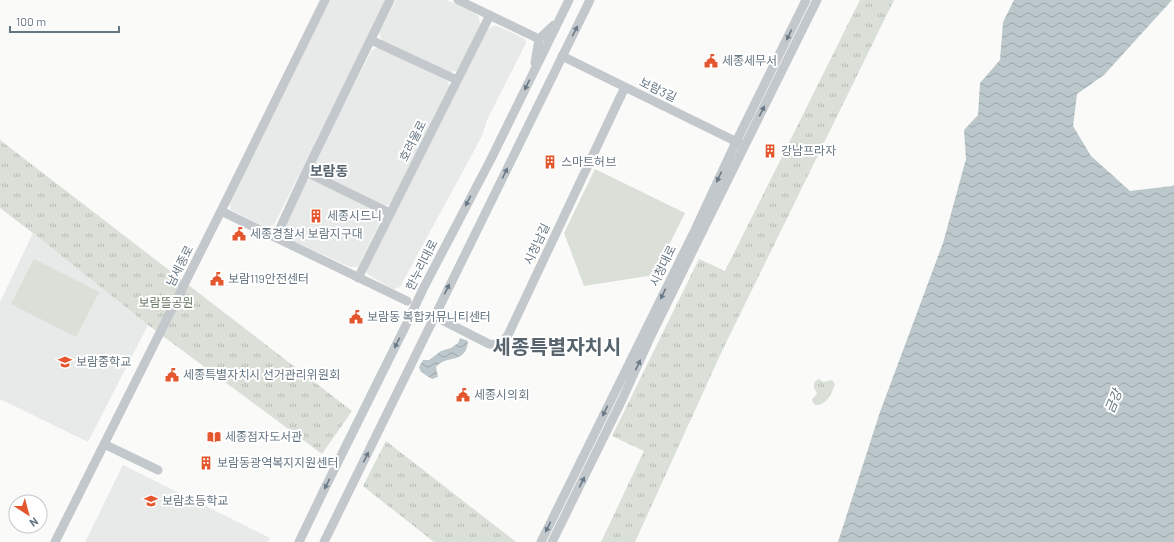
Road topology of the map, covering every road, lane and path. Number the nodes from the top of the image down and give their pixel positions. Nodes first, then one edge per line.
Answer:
1 (324, 0) edge
2 (390, 0) edge
3 (458, 0) edge
4 (569, 0) edge
5 (590, 0) edge
6 (806, 0) edge
7 (817, 0) edge
8 (490, 15) junction
9 (559, 19) junction
10 (539, 39) junction
11 (371, 40) junction
12 (562, 56) junction
13 (534, 71) junction
14 (457, 80) junction
15 (625, 87) junction
16 (740, 144) junction
17 (306, 172) junction
18 (221, 211) junction
19 (390, 213) junction
20 (276, 238) junction
21 (358, 278) junction
22 (423, 288) junction
23 (407, 301) junction
24 (434, 316) junction
25 (408, 321) junction
26 (104, 444) junction
27 (158, 470) dead end
28 (55, 542) edge
29 (299, 542) edge
30 (324, 542) edge
31 (541, 542) edge
32 (552, 542) edge

1 - 18 street, 남세종로
2 - 11 street
3 - 8 street
4 - 9 street, 한누리대로
12 -> 5 street
6 -> 16 street, 시청대로
16 -> 7 street, 시청대로
8 - 10 street
8 - 14 street, 호려울로
9 - 10 street
9 - 13 street, 한누리대로
10 - 13 street
11 - 14 street
11 - 17 street
12 - 15 street, 보람3길
24 -> 12 street
13 -> 22 street, 한누리대로
14 - 19 street, 호려울로
15 - 16 street, 보람3길
15 - 24 street, 시청남길
16 -> 31 street, 시청대로
32 -> 16 street, 시청대로
17 - 19 street
17 - 20 street
18 - 20 street
18 - 26 street, 남세종로
19 - 21 street, 호려울로
20 - 21 street
21 - 23 street
22 - 23 street
22 - 25 street, 한누리대로
23 - 25 street
30 -> 24 street
25 -> 29 street, 한누리대로
26 - 27 street
26 - 28 street, 남세종로

